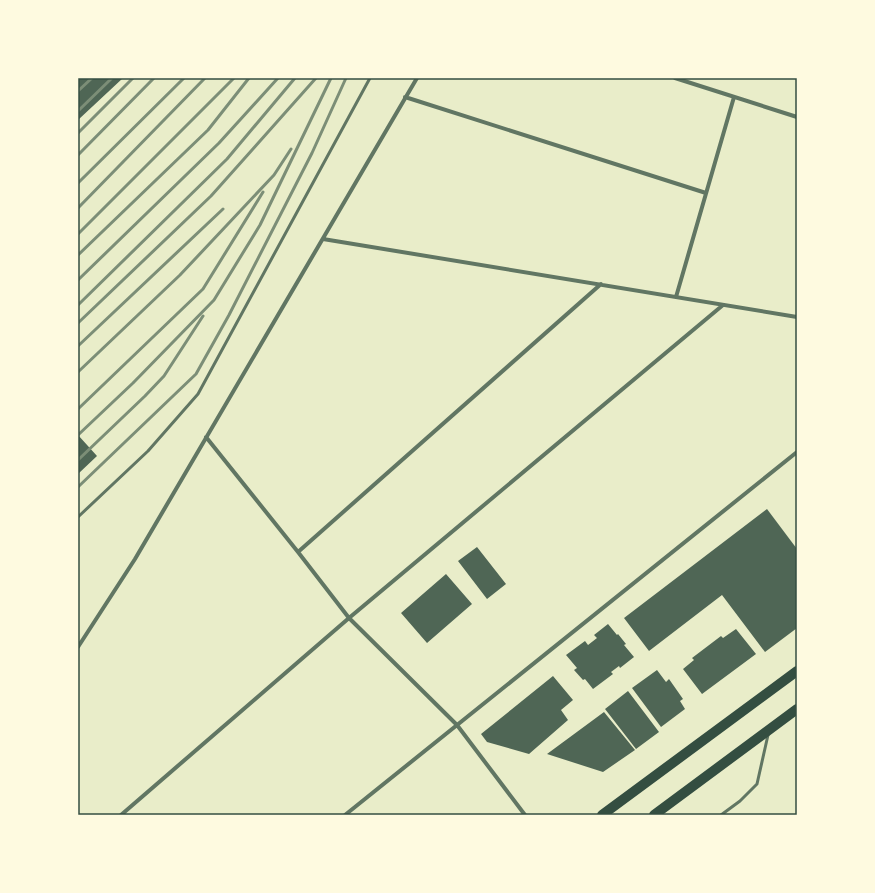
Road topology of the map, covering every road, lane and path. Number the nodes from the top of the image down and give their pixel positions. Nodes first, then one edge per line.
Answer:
1 (370, 78) edge
2 (417, 78) edge
3 (676, 78) edge
4 (405, 97) junction
5 (734, 97) junction
6 (797, 118) edge
7 (706, 193) junction
8 (323, 238) junction
9 (601, 284) junction
10 (676, 297) junction
11 (723, 305) junction
12 (797, 317) edge
13 (206, 437) junction
14 (797, 452) edge
15 (78, 517) edge
16 (298, 552) junction
17 (350, 618) junction
18 (78, 647) edge
19 (797, 671) edge
20 (797, 709) edge
21 (457, 725) junction
22 (768, 731) junction
23 (121, 815) edge
24 (345, 815) edge
25 (525, 815) edge
26 (602, 815) edge
27 (654, 815) edge
28 (721, 815) edge

1 - 15 lane
2 - 4 street
3 - 5 street
4 - 7 street
4 - 8 street
5 - 6 street
5 - 7 street
7 - 10 street
8 - 9 street
8 - 13 street
9 - 10 street
9 - 16 street
10 - 11 street
11 - 12 street
11 - 17 street
13 - 16 street
13 - 18 street
14 - 21 street
16 - 17 street
17 - 21 street
17 - 23 street
19 - 26 main road
20 - 22 main road
21 - 24 street
21 - 25 street
22 - 27 main road
22 - 28 lane

